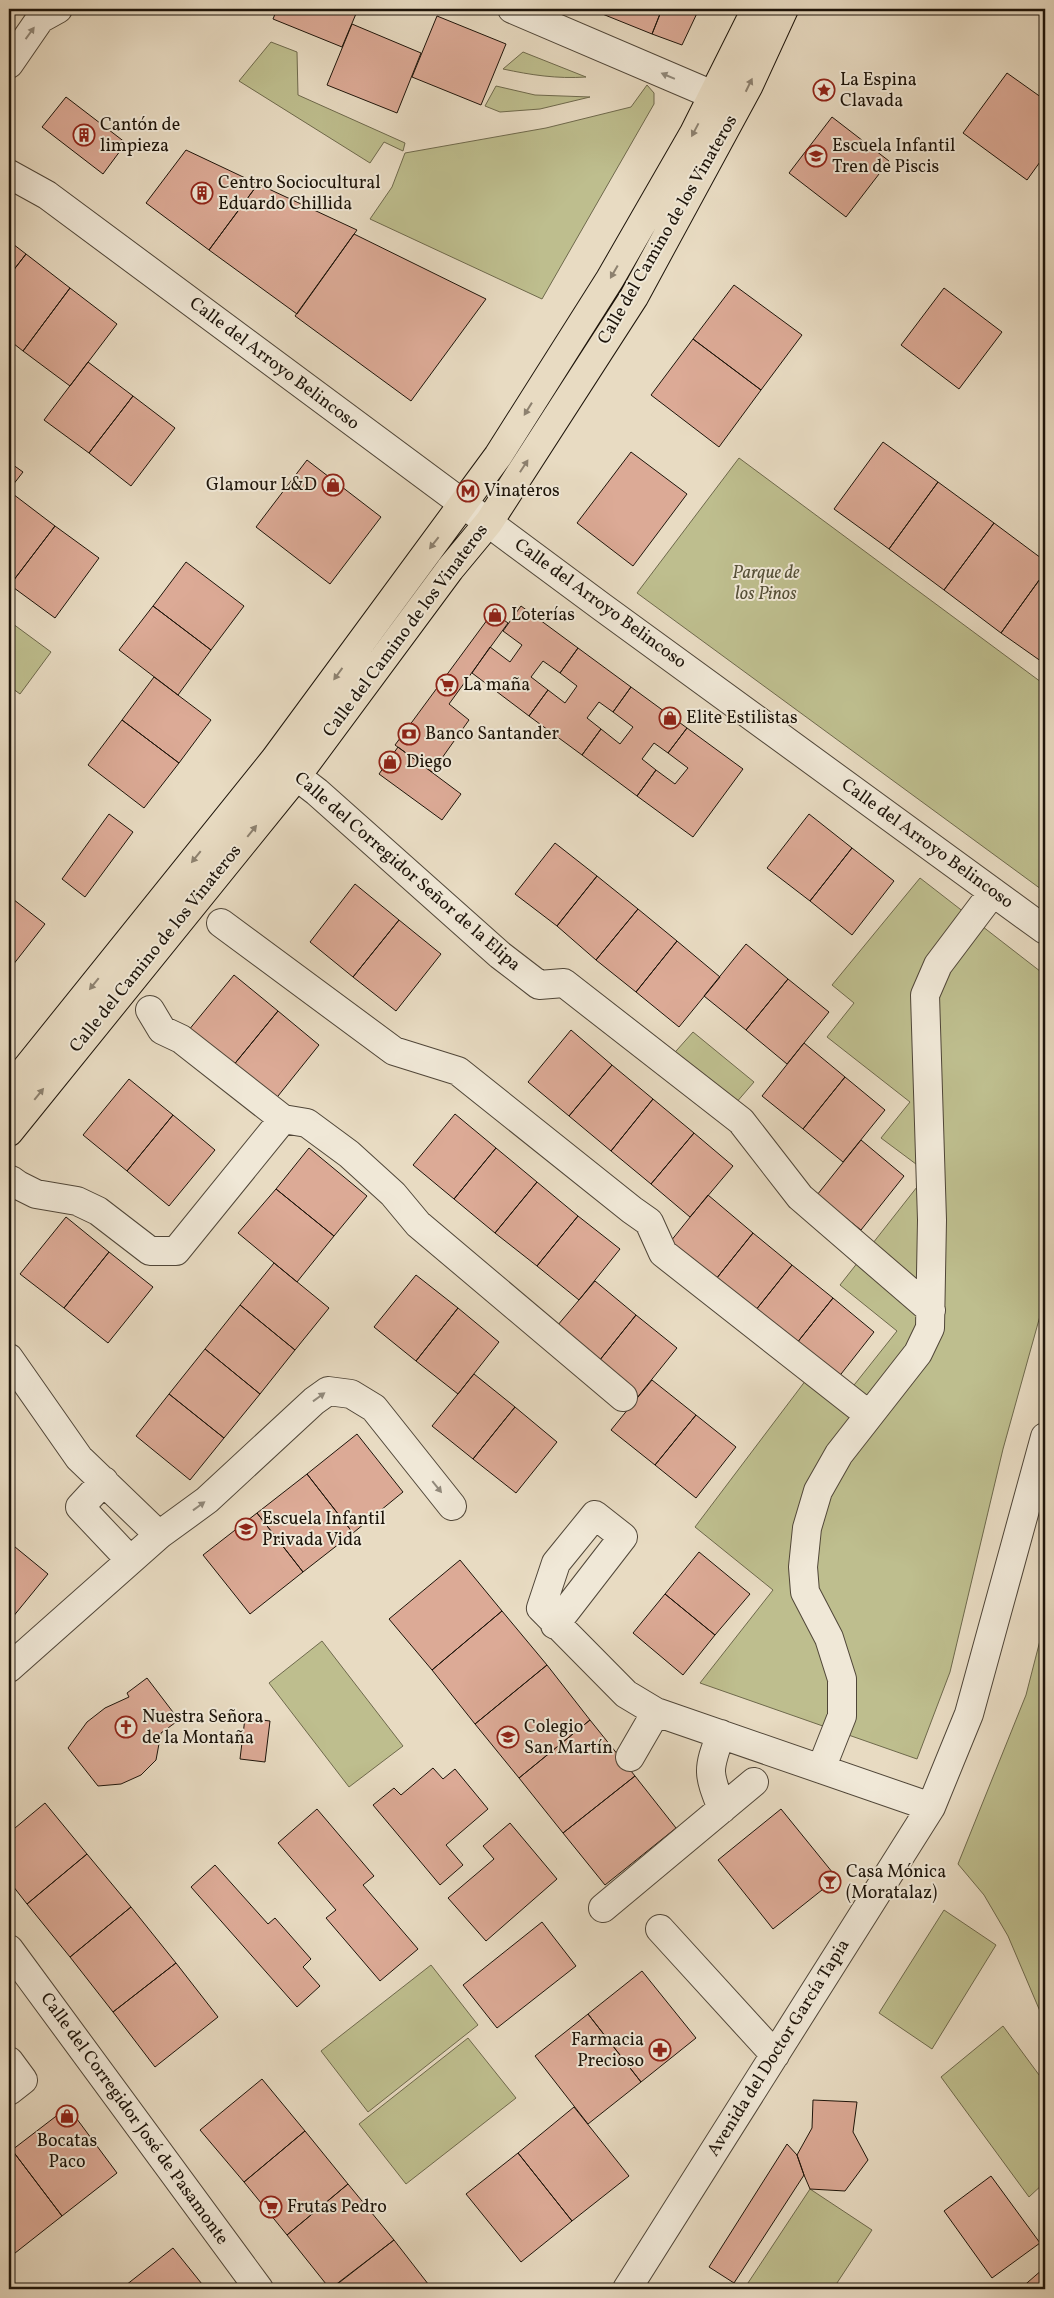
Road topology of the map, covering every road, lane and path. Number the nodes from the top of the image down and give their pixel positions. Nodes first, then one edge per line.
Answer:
1 (58, 9) edge
2 (512, 9) edge
3 (756, 9) edge
4 (784, 9) edge
5 (9, 64) edge
6 (713, 96) junction
7 (9, 174) edge
8 (464, 505) junction
9 (489, 522) junction
10 (275, 759) junction
11 (296, 777) junction
12 (993, 892) junction
13 (221, 923) dead end
14 (1045, 930) edge
15 (150, 1010) dead end
16 (9, 1090) edge
17 (284, 1119) junction
18 (9, 1132) edge
19 (11, 1180) dead end
20 (930, 1310) junction
21 (9, 1358) edge
22 (623, 1397) dead end
23 (869, 1415) junction
24 (1045, 1437) edge
25 (104, 1481) junction
26 (452, 1506) dead end
27 (159, 1535) junction
28 (130, 1560) junction
29 (555, 1624) dead end
30 (9, 1668) edge
31 (656, 1712) junction
32 (721, 1734) junction
33 (630, 1758) dead end
34 (822, 1769) junction
35 (754, 1782) dead end
36 (932, 1807) junction
37 (722, 1809) junction
38 (603, 1908) dead end
39 (660, 1929) dead end
40 (9, 1949) edge
41 (775, 2055) junction
42 (9, 2061) edge
43 (9, 2091) edge
44 (259, 2289) edge
45 (627, 2289) edge

5 -> 1 street
6 -> 2 street
3 - 6 main road, Calle del Camino de los Vinateros
9 -> 4 main road, Calle del Camino de los Vinateros
6 -> 8 main road, Calle del Camino de los Vinateros
7 - 8 street, Calle del Arroyo Belincoso
8 - 9 street, Calle del Arroyo Belincoso
8 -> 10 main road, Calle del Camino de los Vinateros
9 - 11 main road, Calle del Camino de los Vinateros
9 - 12 street, Calle del Arroyo Belincoso
10 - 11 street, Calle del Corregidor Señor de la Elipa
10 -> 16 main road, Calle del Camino de los Vinateros
18 -> 11 main road, Calle del Camino de los Vinateros
11 - 20 street, Calle del Corregidor Señor de la Elipa
12 - 14 street, Calle del Arroyo Belincoso
12 - 20 street
13 - 23 street
15 - 17 street
17 - 19 street
17 - 22 street
20 - 23 street
21 - 25 street
23 - 34 street
24 - 36 street, Avenida del Doctor García Tapia
25 - 27 street
25 - 28 street
27 -> 26 street
27 - 28 street
28 - 30 street
29 - 31 street
31 - 32 street
31 - 33 street
32 - 34 street
32 - 37 street
34 - 36 street
35 - 37 street
36 - 41 street, Avenida del Doctor García Tapia
37 - 38 street
39 - 41 street
40 - 44 street, Calle del Corregidor José de Pasamonte
41 - 45 street, Avenida del Doctor García Tapia
42 - 43 street

